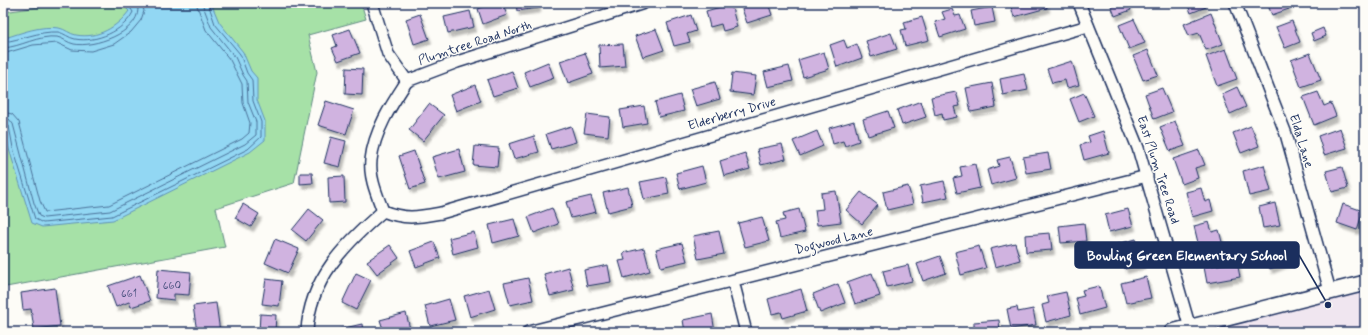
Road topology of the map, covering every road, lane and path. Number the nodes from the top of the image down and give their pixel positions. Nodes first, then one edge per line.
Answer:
1 (372, 3) edge
2 (644, 3) edge
3 (1079, 3) edge
4 (1235, 3) edge
5 (1088, 26) junction
6 (407, 81) junction
7 (1147, 176) junction
8 (383, 211) junction
9 (733, 281) junction
10 (1365, 283) edge
11 (1330, 292) junction
12 (1190, 328) junction
13 (307, 332) edge
14 (528, 332) edge
15 (746, 332) edge
16 (1172, 332) edge

1 - 6 street
2 - 6 street, Plumtree Road North
3 - 5 street, East Plum Tree Road
4 - 11 street, Elda Lane
5 - 7 street, East Plum Tree Road
5 - 8 street, Elderberry Drive
6 - 8 street
7 - 9 street, Dogwood Lane
7 - 12 street, East Plum Tree Road
8 - 13 street
9 - 14 street, Dogwood Lane
9 - 15 street
10 - 11 street
11 - 12 street
12 - 16 street

